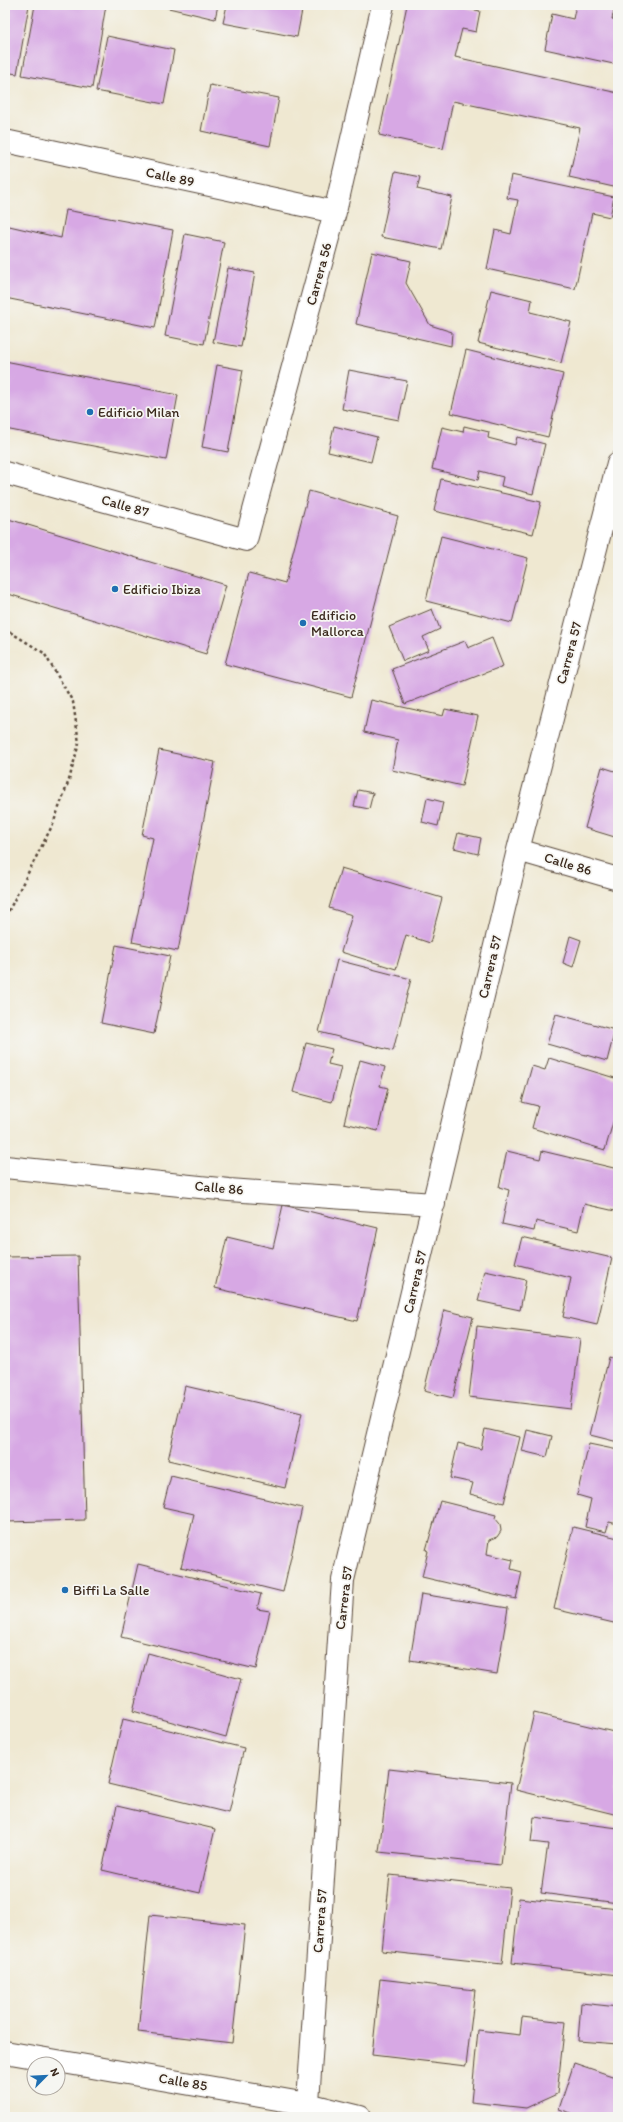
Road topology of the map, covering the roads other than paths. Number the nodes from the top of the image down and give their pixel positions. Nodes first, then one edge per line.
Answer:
1 (383, 5) edge
2 (5, 141) edge
3 (335, 212) junction
4 (618, 463) edge
5 (5, 473) edge
6 (246, 540) joint
7 (518, 850) junction
8 (618, 879) edge
9 (5, 1167) edge
10 (434, 1204) junction
11 (5, 2052) edge
12 (307, 2110) edge
13 (360, 2117) edge

1 - 3 street, Carrera 56
2 - 3 street, Calle 89
3 - 6 street, Carrera 56
4 - 7 street, Carrera 57
5 - 6 street, Calle 87
7 - 8 street, Calle 86
7 - 10 street, Carrera 57
9 - 10 street, Calle 86
10 - 12 street, Carrera 57
11 - 12 street, Calle 85
12 - 13 street, Calle 85

